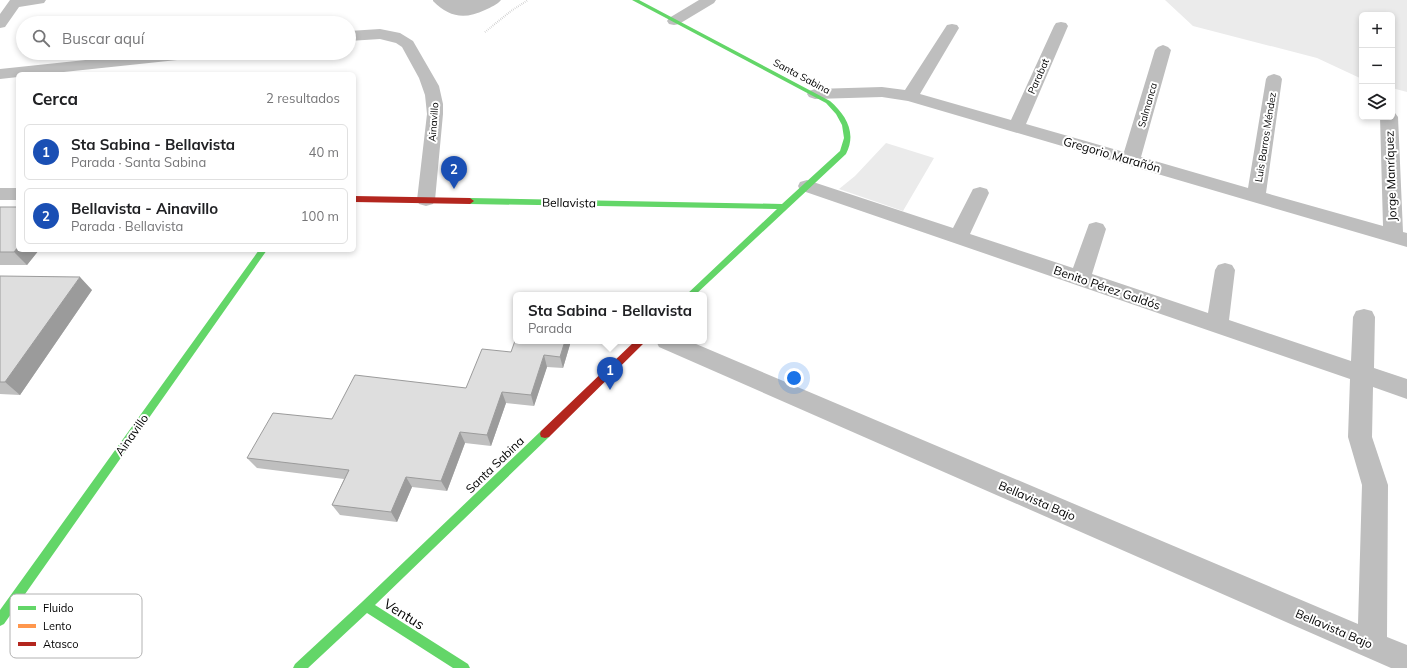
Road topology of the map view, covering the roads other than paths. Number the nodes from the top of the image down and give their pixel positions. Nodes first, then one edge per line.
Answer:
1 (39, 0) edge
2 (635, 0) edge
3 (709, 0) edge
4 (16, 1) edge
5 (674, 21) junction
6 (0, 24) edge
7 (1061, 26) dead end
8 (952, 28) dead end
9 (356, 35) edge
10 (1163, 50) dead end
11 (131, 60) edge
12 (16, 72) edge
13 (19, 72) edge
14 (0, 74) edge
15 (1274, 79) dead end
16 (815, 94) junction
17 (910, 96) junction
18 (1389, 120) edge
19 (1016, 127) junction
20 (1131, 160) junction
21 (807, 186) junction
22 (980, 193) dead end
23 (0, 194) edge
24 (16, 194) edge
25 (1256, 196) junction
26 (356, 199) edge
27 (426, 200) junction
28 (784, 207) junction
29 (1096, 229) dead end
30 (958, 237) junction
31 (1400, 238) edge
32 (262, 252) edge
33 (1225, 270) dead end
34 (1080, 278) junction
35 (693, 292) edge
36 (1364, 317) dead end
37 (1217, 325) junction
38 (638, 344) edge
39 (674, 344) edge
40 (1363, 374) junction
41 (1407, 389) edge
42 (18, 594) edge
43 (10, 606) edge
44 (366, 606) junction
45 (0, 620) edge
46 (1391, 657) edge
47 (299, 668) edge
48 (464, 668) edge

1 - 4 street
2 - 5 street, Santa Sabina
3 - 5 street
4 - 6 street
5 - 16 street, Santa Sabina
7 - 19 street, Parabat
8 - 17 street
9 - 27 street, Ainavillo
10 - 20 street, Salmanca
11 - 13 street
12 - 14 street
15 - 25 street, Luis Barros Méndez
16 - 17 street, Gregorio Marañón
16 - 21 street, Santa Sabina
17 - 19 street, Gregorio Marañón
18 - 31 street, Jorge Manríquez
19 - 20 street, Gregorio Marañón
20 - 25 street, Gregorio Marañón
21 - 28 street, Santa Sabina
21 - 30 street, Benito Pérez Galdós
22 - 30 street
23 - 24 street
25 - 31 street, Gregorio Marañón
26 - 27 street, Bellavista
27 - 28 street, Bellavista
28 - 35 street, Santa Sabina
29 - 34 street
30 - 34 street, Benito Pérez Galdós
32 - 42 street, Ainavillo
33 - 37 street
34 - 37 street, Benito Pérez Galdós
36 - 40 street
37 - 40 street, Benito Pérez Galdós
38 - 44 street, Santa Sabina
39 - 46 street, Bellavista Bajo
40 - 41 street, Benito Pérez Galdós
40 - 46 street
43 - 45 street, Ainavillo
44 - 47 street, Ventus
44 - 48 street, Ventus

